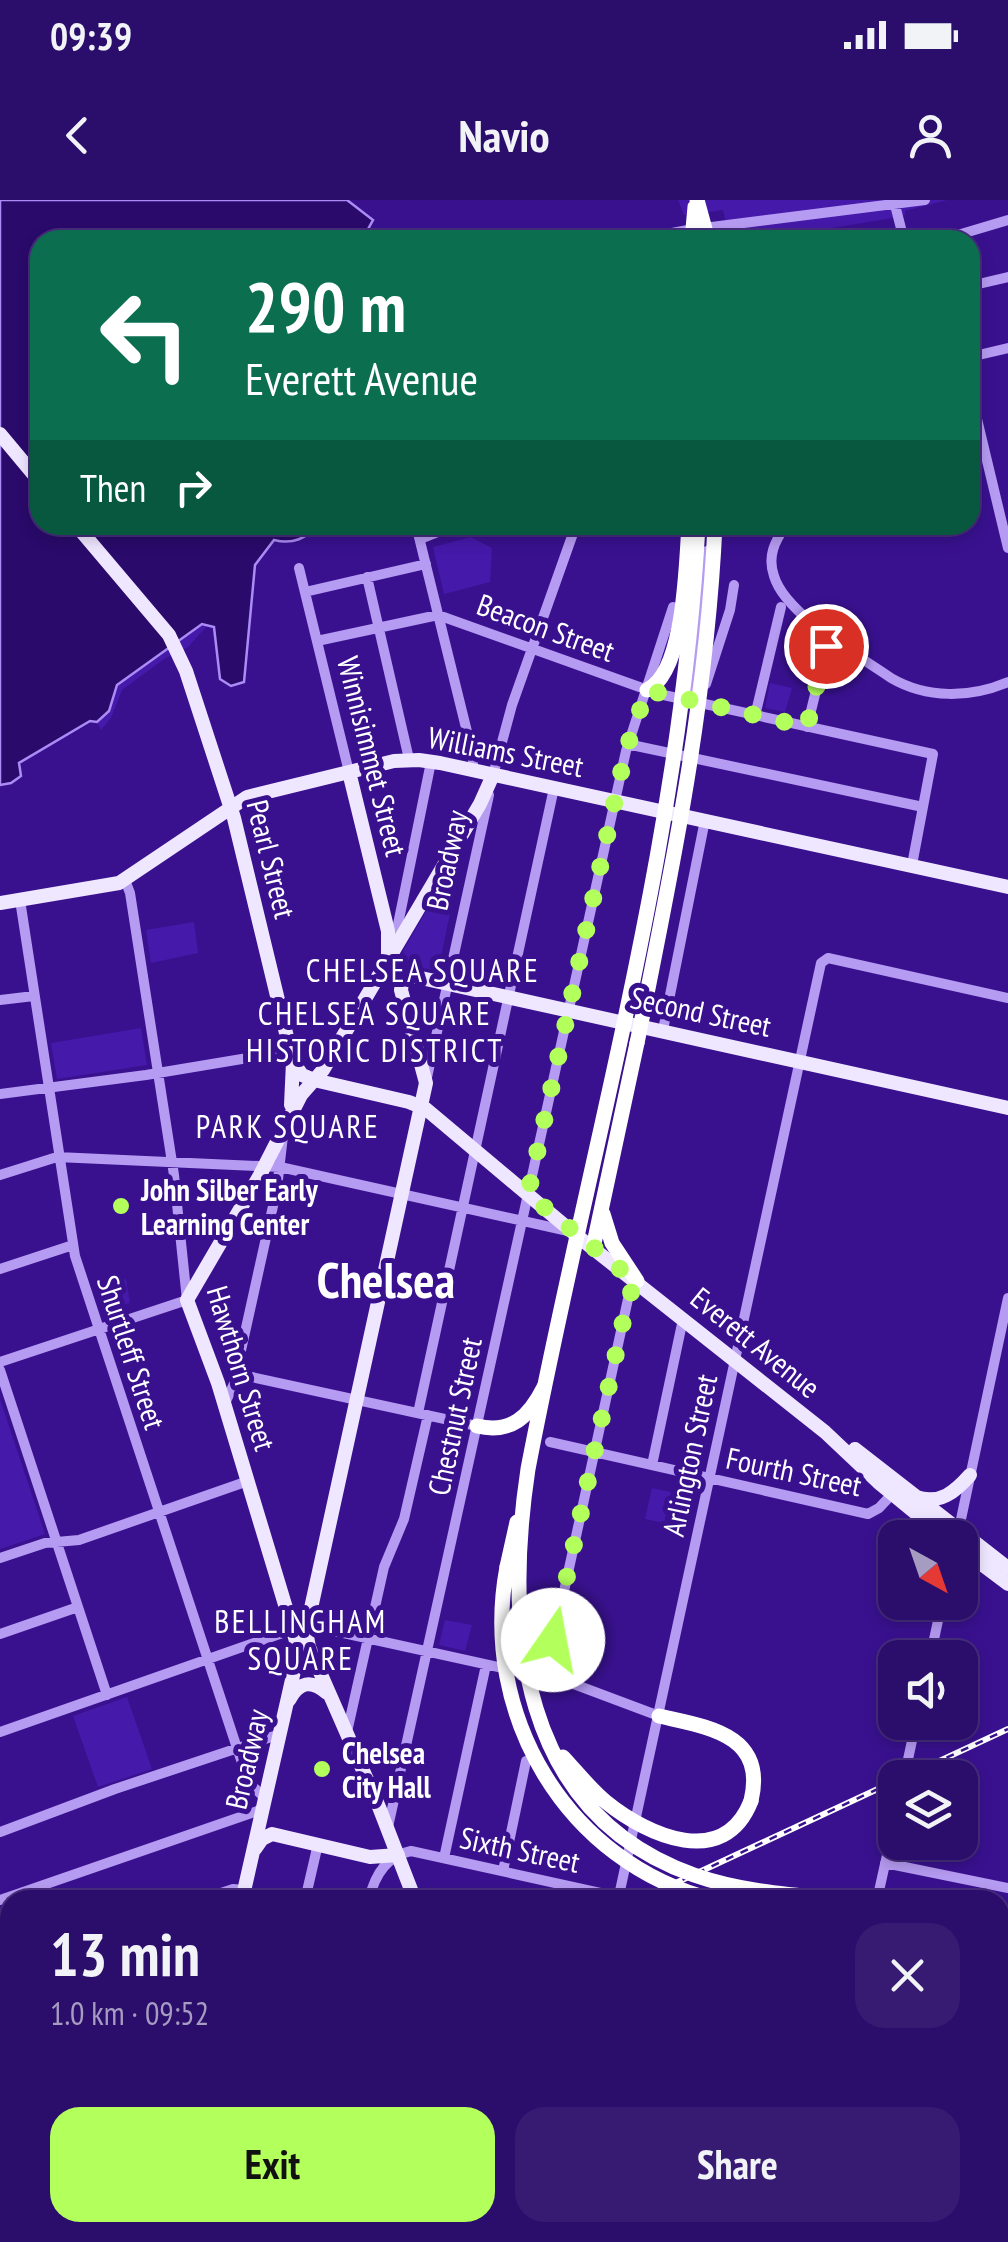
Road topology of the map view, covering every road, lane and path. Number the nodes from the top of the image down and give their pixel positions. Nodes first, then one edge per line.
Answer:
1 (924, 200) edge
2 (696, 201) edge
3 (896, 205) junction
4 (1008, 220) edge
5 (696, 230) edge
6 (705, 230) edge
7 (721, 230) edge
8 (902, 230) edge
9 (974, 230) edge
10 (1008, 277) edge
11 (980, 284) edge
12 (1008, 348) edge
13 (980, 355) edge
14 (980, 429) edge
15 (0, 434) edge
16 (984, 445) junction
17 (980, 446) edge
18 (30, 470) edge
19 (84, 535) edge
20 (419, 535) edge
21 (428, 535) edge
22 (572, 535) edge
23 (687, 535) edge
24 (697, 535) edge
25 (697, 535) edge
26 (711, 535) edge
27 (712, 535) edge
28 (779, 535) edge
29 (420, 538) junction
30 (1008, 548) edge
31 (426, 564) junction
32 (299, 568) dead end
33 (367, 578) junction
34 (734, 585) dead end
35 (305, 592) junction
36 (781, 606) dead end
37 (438, 615) junction
38 (379, 627) junction
39 (316, 641) junction
40 (826, 646) dead end
41 (532, 648) junction
42 (1008, 682) edge
43 (647, 690) junction
44 (695, 703) junction
45 (755, 716) junction
46 (807, 727) junction
47 (628, 744) junction
48 (409, 759) junction
49 (431, 762) junction
50 (473, 771) junction
51 (348, 772) junction
52 (493, 775) junction
53 (554, 788) junction
54 (614, 801) junction
55 (231, 805) junction
56 (923, 807) junction
57 (705, 820) junction
58 (463, 834) junction
59 (479, 838) junction
60 (912, 865) junction
61 (125, 880) junction
62 (1008, 886) edge
63 (20, 900) junction
64 (0, 904) edge
65 (388, 959) junction
66 (403, 974) junction
67 (448, 984) junction
68 (34, 996) junction
69 (1008, 998) edge
70 (508, 999) junction
71 (0, 1000) edge
72 (568, 1011) junction
73 (663, 1030) junction
74 (292, 1057) junction
75 (799, 1061) junction
76 (158, 1073) junction
77 (314, 1080) junction
78 (426, 1083) junction
79 (49, 1088) junction
80 (0, 1094) edge
81 (421, 1106) junction
82 (1008, 1108) edge
83 (286, 1125) junction
84 (475, 1150) junction
85 (60, 1158) junction
86 (172, 1162) junction
87 (273, 1166) junction
88 (0, 1175) edge
89 (255, 1184) junction
90 (277, 1188) junction
91 (604, 1192) junction
92 (401, 1193) junction
93 (528, 1194) junction
94 (463, 1207) junction
95 (522, 1220) junction
96 (572, 1232) junction
97 (73, 1245) junction
98 (593, 1248) junction
99 (0, 1268) edge
100 (636, 1282) junction
101 (1008, 1298) edge
102 (187, 1300) junction
103 (683, 1318) junction
104 (98, 1328) junction
105 (736, 1359) junction
106 (211, 1362) junction
107 (238, 1364) junction
108 (0, 1366) edge
109 (550, 1369) junction
110 (249, 1376) junction
111 (356, 1400) junction
112 (224, 1403) junction
113 (423, 1414) junction
114 (477, 1426) junction
115 (550, 1442) dead end
116 (594, 1453) junction
117 (652, 1465) junction
118 (970, 1475) junction
119 (710, 1478) junction
120 (248, 1482) junction
121 (897, 1490) junction
122 (915, 1496) junction
123 (159, 1512) junction
124 (935, 1520) edge
125 (939, 1520) edge
126 (958, 1520) edge
127 (56, 1542) junction
128 (978, 1550) edge
129 (0, 1558) edge
130 (978, 1562) edge
131 (1008, 1568) edge
132 (1008, 1584) edge
133 (78, 1607) junction
134 (301, 1627) junction
135 (0, 1634) edge
136 (367, 1639) junction
137 (427, 1652) junction
138 (206, 1660) junction
139 (486, 1665) junction
140 (545, 1678) junction
141 (107, 1695) junction
142 (330, 1697) junction
143 (286, 1705) junction
144 (658, 1716) junction
145 (0, 1732) edge
146 (346, 1733) junction
147 (280, 1734) junction
148 (545, 1738) junction
149 (237, 1748) junction
150 (526, 1761) dead end
151 (264, 1804) junction
152 (388, 1830) junction
153 (0, 1832) edge
154 (272, 1834) junction
155 (326, 1846) junction
156 (253, 1854) junction
157 (398, 1854) junction
158 (444, 1858) junction
159 (886, 1860) edge
160 (885, 1863) junction
161 (503, 1871) junction
162 (1008, 1888) edge
163 (28, 1890) edge
164 (244, 1890) edge
165 (309, 1890) edge
166 (371, 1890) edge
167 (411, 1890) edge
168 (584, 1890) edge
169 (620, 1890) edge
170 (686, 1890) edge
171 (767, 1890) edge
172 (878, 1890) edge

1 - 3 street
2 - 5 highway, bridge
2 - 6 highway, bridge
3 - 7 street
3 - 8 street
4 - 9 street
10 - 11 street
12 - 13 street
14 - 16 street
15 - 18 main road
16 - 17 street
16 - 30 street
19 - 55 main road, Pearl Street
20 - 29 street
21 - 29 street
22 - 41 street, Broadway
23 - 43 highway
24 - 109 highway, bridge
25 - 148 highway, bridge
26 - 44 street
27 - 91 highway, bridge
28 - 42 street
29 - 31 street
31 - 33 street
31 - 37 street
32 - 35 street, Winnisimmet Street
33 - 35 street
33 - 38 street
34 - 44 street
35 - 39 street, Winnisimmet Street
36 - 45 street
37 - 38 street, Beacon Street
37 - 41 street, Beacon Street
37 - 50 street
38 - 39 street, Beacon Street
38 - 48 street
39 - 51 street, Winnisimmet Street
40 - 46 street
41 - 43 street, Beacon Street
41 - 52 street, Broadway
43 - 44 street, Beacon Street
43 - 47 street, Chestnut Street
44 - 45 street, Beacon Street
45 - 46 street, Beacon Street
46 - 56 street, Beacon Street
47 - 54 street, Chestnut Street
47 - 56 street
48 - 49 main road, Williams Street
48 - 51 main road, Williams Street
49 - 50 main road, Williams Street
49 - 65 street
50 - 52 main road, Williams Street
51 - 55 main road, Williams Street
51 - 65 main road, Winnisimmet Street
52 - 53 main road, Williams Street
52 - 58 main road
52 - 59 street, Broadway
53 - 54 main road, Williams Street
53 - 70 street
54 - 57 main road, Williams Street
54 - 72 street, Chestnut Street
55 - 61 main road, Williams Street
55 - 74 main road, Pearl Street
56 - 60 street
57 - 60 main road, Williams Street
57 - 73 street
58 - 59 main road
58 - 65 main road
59 - 67 street, Broadway
60 - 62 main road, Williams Street
61 - 63 main road
61 - 76 street, Hawthorn Street
63 - 64 main road
63 - 68 street, Shurtleff Street
65 - 66 main road
65 - 77 main road
66 - 67 main road, Second Street
66 - 78 main road
67 - 70 main road, Second Street
67 - 78 street, Broadway
68 - 71 street
68 - 79 street, Shurtleff Street
69 - 75 street, Arlington Street
70 - 72 main road, Second Street
70 - 84 street
72 - 73 main road, Second Street
72 - 93 street, Chestnut Street
73 - 75 main road, Second Street
74 - 76 street
74 - 77 main road
74 - 83 main road, Pearl Street
75 - 82 main road, Second Street
75 - 105 street, Arlington Street
76 - 79 street
76 - 86 street, Hawthorn Street
77 - 81 main road
77 - 83 main road
78 - 81 main road, Broadway
79 - 80 street
79 - 85 street, Shurtleff Street
81 - 84 main road, Everett Avenue
81 - 92 main road, Broadway
83 - 87 main road
84 - 93 main road, Everett Avenue
84 - 94 street
85 - 86 street
85 - 88 street
85 - 97 street, Shurtleff Street
86 - 87 street
86 - 102 street, Hawthorn Street
87 - 89 main road
87 - 90 street
87 - 92 street
89 - 90 street
89 - 102 main road
90 - 107 street
91 - 98 highway
91 - 100 highway
92 - 94 street
92 - 111 main road, Broadway
93 - 95 street, Chestnut Street
93 - 96 main road, Everett Avenue
94 - 95 street
94 - 113 street
95 - 96 street
95 - 114 street, Chestnut Street
96 - 98 main road, Everett Avenue
97 - 99 street
97 - 104 street, Shurtleff Street
98 - 100 main road, Everett Avenue
100 - 103 main road, Everett Avenue
100 - 116 street
101 - 118 street
102 - 104 street
102 - 106 main road, Hawthorn Street
103 - 105 main road, Everett Avenue
103 - 117 street
104 - 108 street
104 - 123 street, Shurtleff Street
105 - 119 street, Arlington Street
105 - 121 main road, Everett Avenue
106 - 107 street
106 - 112 main road, Hawthorn Street
107 - 110 street
108 - 127 street
109 - 114 highway
109 - 170 highway, bridge
110 - 111 street
110 - 112 street
111 - 113 street
111 - 134 main road, Broadway
112 - 120 main road, Hawthorn Street
113 - 114 street
113 - 136 street
114 - 137 street, Chestnut Street
115 - 116 street, Fourth Street
116 - 117 street, Fourth Street
116 - 140 street
117 - 119 street, Fourth Street
118 - 122 main road
118 - 126 street
119 - 121 street, Fourth Street
119 - 144 street, Arlington Street
120 - 123 street
120 - 134 main road, Hawthorn Street
121 - 122 main road, Everett Avenue
121 - 124 main road, Everett Avenue
122 - 125 main road, Everett Avenue
123 - 127 street
123 - 138 street, Shurtleff Street
127 - 129 street
127 - 133 street
128 - 131 main road, Everett Avenue
130 - 132 main road
133 - 135 street
133 - 141 street
134 - 136 street
134 - 138 street
134 - 142 main road, Hawthorn Street
134 - 143 main road, Broadway
136 - 137 street
136 - 146 street
137 - 139 street
137 - 152 street, Chestnut Street
138 - 141 street
138 - 149 street, Shurtleff Street
139 - 140 street
139 - 158 street
140 - 144 street
141 - 145 street
142 - 143 main road
142 - 146 main road, Hawthorn Street
143 - 147 main road, Broadway
144 - 148 highway, bridge
144 - 169 street, Arlington Street
146 - 152 main road, Hawthorn Street
147 - 149 street
147 - 151 main road, Broadway
148 - 171 highway, bridge
149 - 151 street, Shurtleff Street
149 - 153 street
150 - 161 street
151 - 154 main road
151 - 156 main road, Broadway
151 - 163 street
152 - 157 main road, Hawthorn Street
154 - 155 main road
154 - 156 main road
155 - 157 main road
155 - 165 street
156 - 164 main road, Broadway
157 - 158 street, Sixth Street
157 - 166 street
157 - 167 main road, Hawthorn Street
158 - 161 street, Sixth Street
159 - 160 street
160 - 162 street
160 - 172 street
161 - 168 street, Sixth Street

